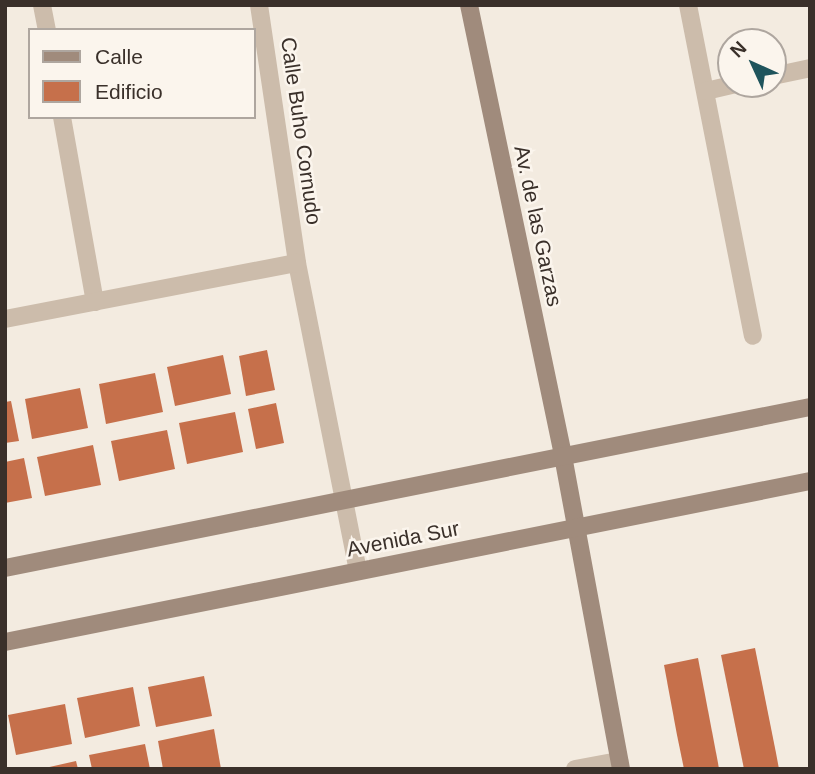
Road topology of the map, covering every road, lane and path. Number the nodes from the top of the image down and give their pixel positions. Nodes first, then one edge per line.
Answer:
1 (42, 5) edge
2 (259, 5) edge
3 (469, 5) edge
4 (688, 5) edge
5 (47, 28) edge
6 (810, 68) edge
7 (787, 73) edge
8 (717, 89) edge
9 (706, 91) junction
10 (62, 119) edge
11 (297, 263) junction
12 (95, 302) junction
13 (5, 319) edge
14 (753, 336) dead end
15 (810, 407) edge
16 (563, 456) junction
17 (810, 481) edge
18 (343, 500) junction
19 (576, 528) junction
20 (5, 568) edge
21 (358, 571) junction
22 (5, 642) edge
23 (620, 765) edge
24 (575, 769) edge

1 - 5 street
2 - 11 street, Calle Buho Cornudo
3 - 16 street, Av. de las Garzas
4 - 9 street
6 - 7 street
8 - 9 street
9 - 14 street
10 - 12 street
11 - 12 street
11 - 18 street, Calle Buho Cornudo
12 - 13 street
15 - 16 street
16 - 18 street
16 - 19 street, Av. de las Garzas
17 - 19 street, Avenida Sur
18 - 20 street
18 - 21 street, Calle Buho Cornudo
19 - 21 street, Avenida Sur
19 - 23 street
21 - 22 street, Avenida Sur
23 - 24 street

